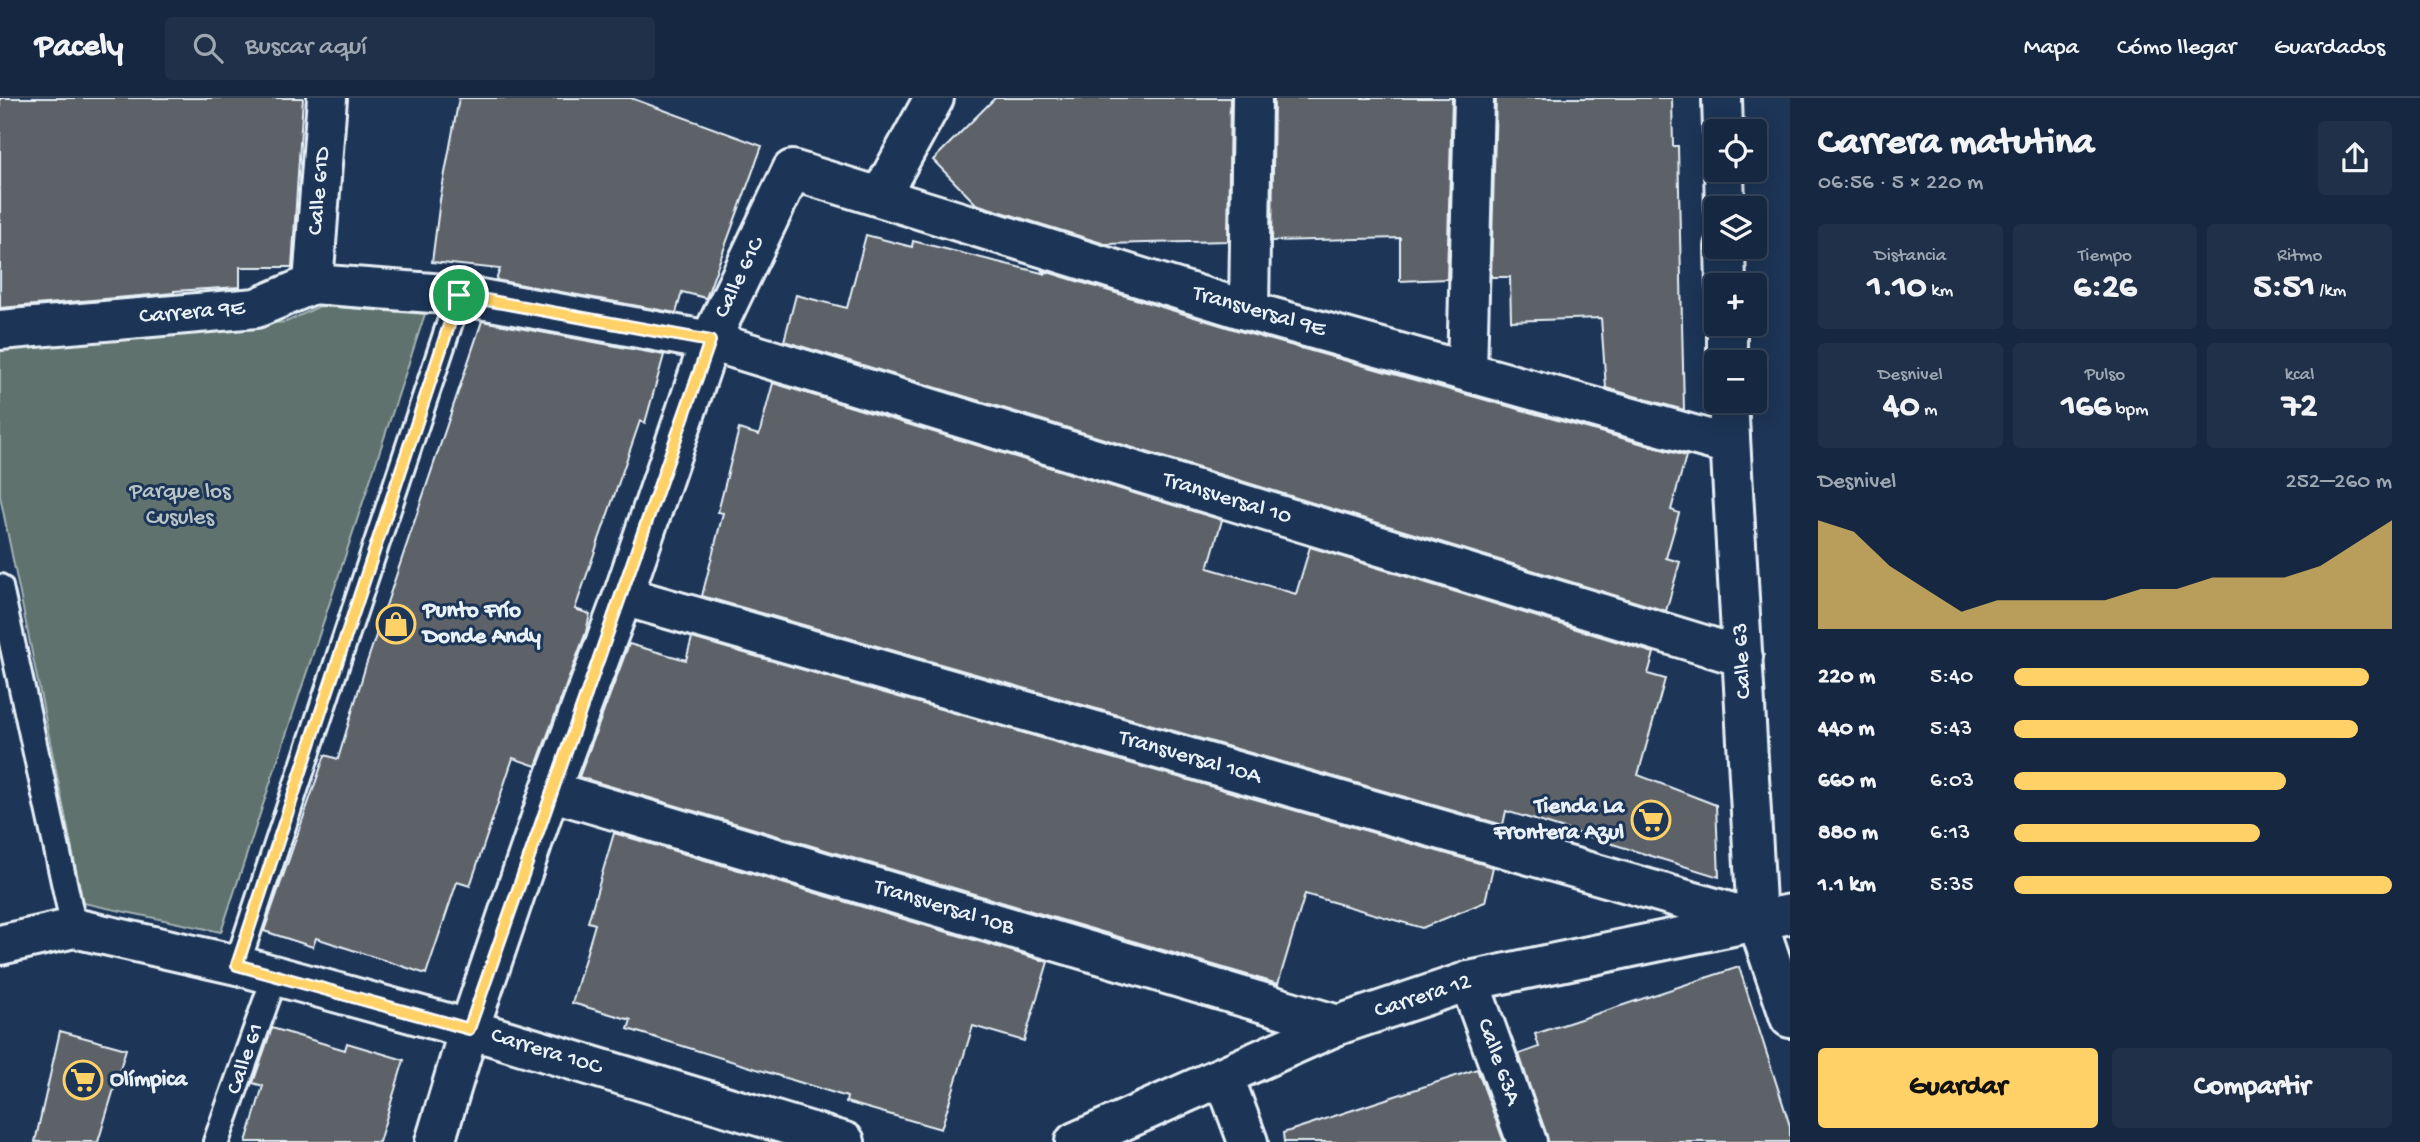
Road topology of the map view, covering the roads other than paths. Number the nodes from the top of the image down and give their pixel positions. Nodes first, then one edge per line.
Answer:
1 (327, 98) edge
2 (934, 98) edge
3 (1252, 98) edge
4 (1474, 98) edge
5 (1723, 98) edge
6 (1723, 119) edge
7 (792, 170) joint
8 (881, 195) junction
9 (313, 284) junction
10 (459, 295) junction
11 (1249, 310) junction
12 (0, 330) edge
13 (710, 341) junction
14 (1467, 371) junction
15 (1728, 413) edge
16 (1729, 445) junction
17 (0, 587) edge
18 (623, 596) junction
19 (1743, 657) junction
20 (550, 791) junction
21 (1774, 917) edge
22 (74, 928) junction
23 (0, 945) edge
24 (237, 965) junction
25 (275, 976) junction
26 (1469, 981) junction
27 (1790, 1018) edge
28 (1338, 1025) junction
29 (469, 1029) junction
30 (1224, 1077) junction
31 (216, 1142) edge
32 (435, 1142) edge
33 (845, 1142) edge
34 (1075, 1142) edge
35 (1248, 1142) edge
36 (1527, 1142) edge

1 - 9 street, Calle 61D
2 - 8 street
3 - 11 street
4 - 14 street
5 - 6 street
7 - 8 street, Transversal 9E
7 - 13 street, Calle 61C
8 - 11 street, Transversal 9E
9 - 10 street, Carrera 9E
9 - 12 street, Carrera 9E
10 - 13 street, Carrera 9E
10 - 24 lane
11 - 14 street, Transversal 9E
13 - 18 street, Calle 61C
13 - 19 street, Transversal 10
14 - 16 street, Transversal 9E
15 - 16 street, Calle 63
16 - 19 street, Calle 63
17 - 22 lane
18 - 20 street, Calle 61C
18 - 21 street, Transversal 10A
19 - 21 street, Calle 63
20 - 28 street, Transversal 10B
20 - 29 street, Calle 61C
21 - 26 street, Carrera 12
21 - 27 street, Calle 63
22 - 23 street, Carrera 10C
22 - 24 street, Carrera 10C
24 - 25 street, Carrera 10C
25 - 29 street, Carrera 10C
25 - 31 lane, Calle 61
26 - 28 street, Carrera 12
26 - 36 street, Calle 63A
28 - 30 street, Carrera 12
29 - 32 street, Calle 61C
29 - 33 street, Carrera 10C
30 - 34 street, Carrera 12
30 - 35 street

